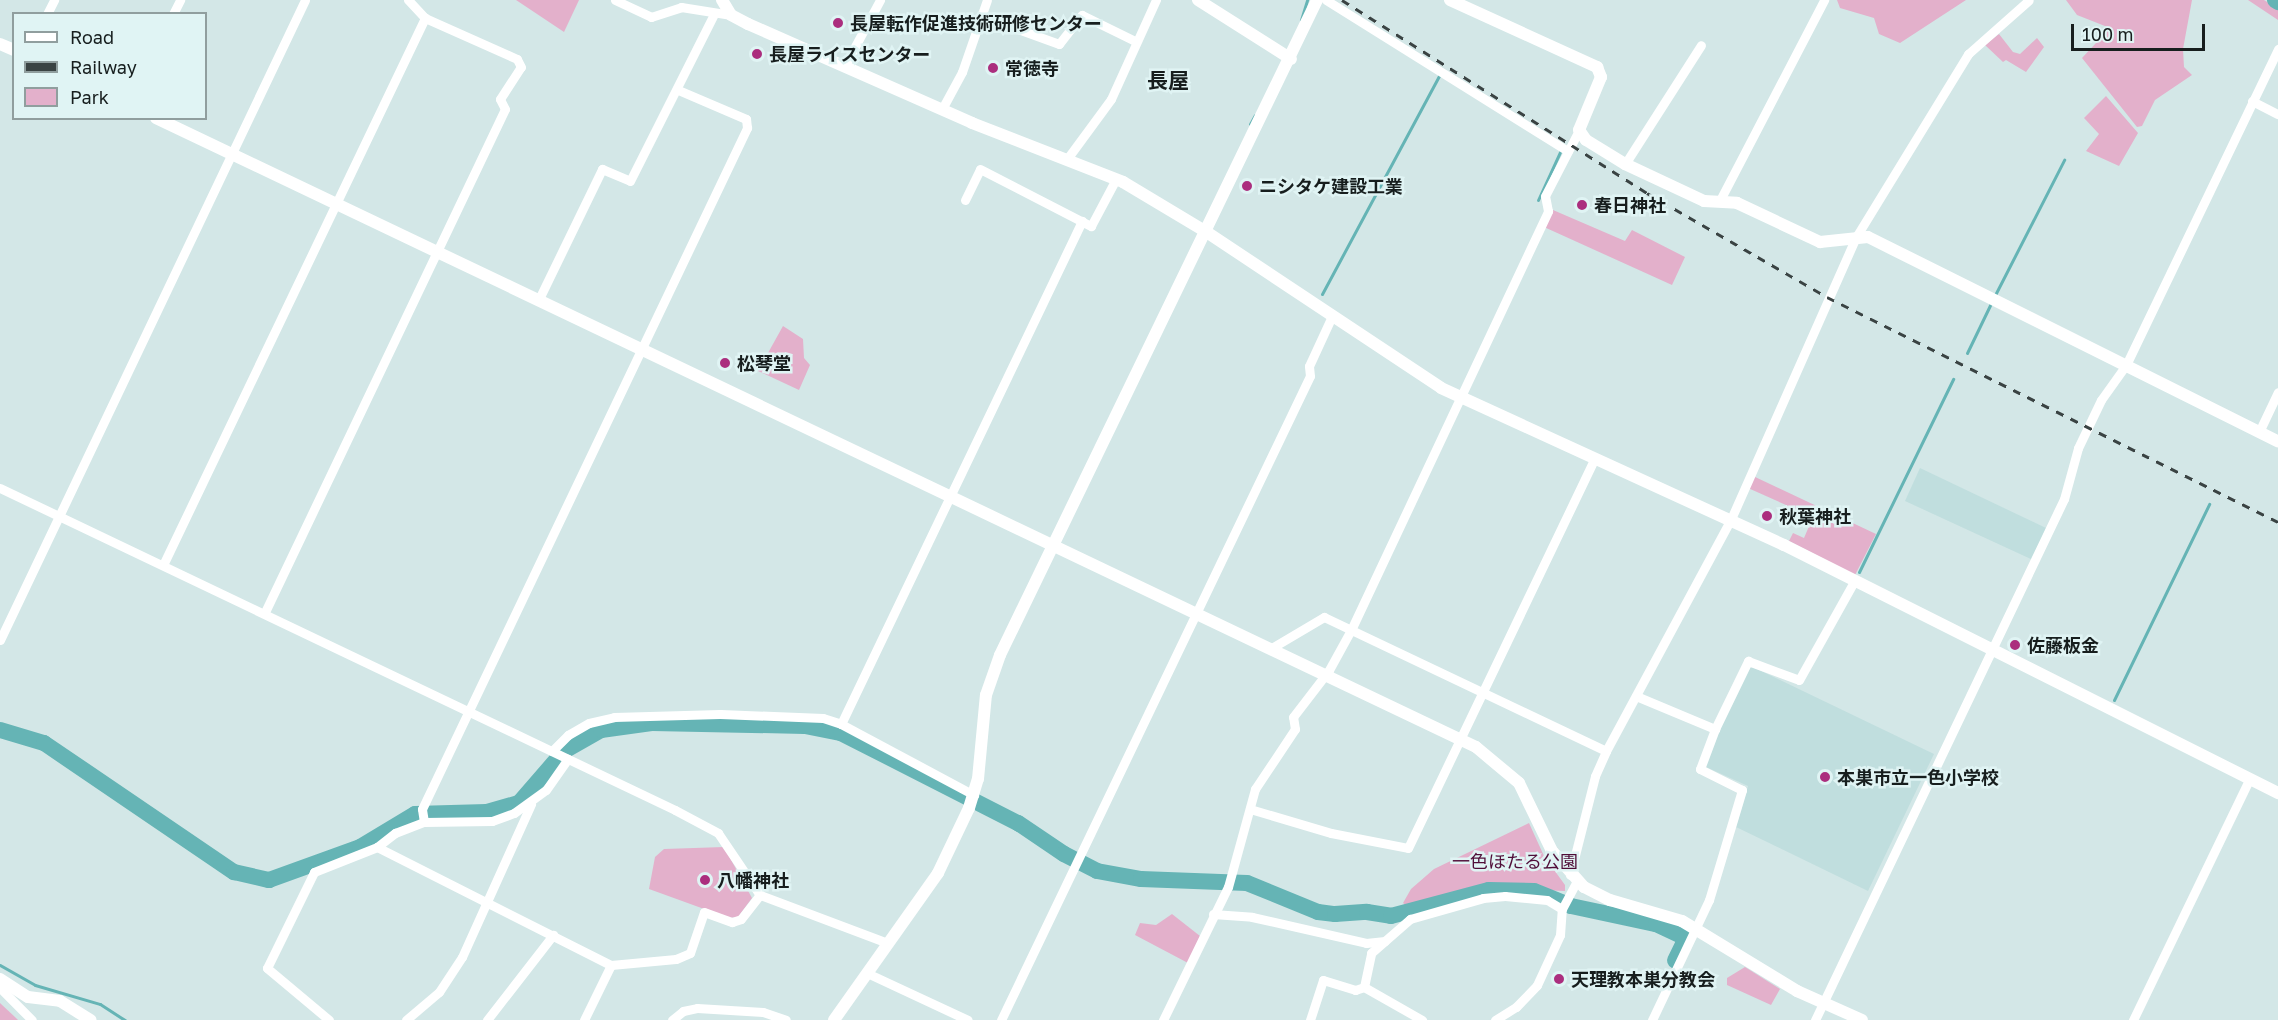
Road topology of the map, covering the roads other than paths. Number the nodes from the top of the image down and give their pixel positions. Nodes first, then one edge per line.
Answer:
1 (305, 0) edge
2 (408, 0) edge
3 (615, 0) edge
4 (722, 0) edge
5 (880, 0) edge
6 (987, 0) edge
7 (1156, 0) edge
8 (1198, 0) edge
9 (1317, 0) edge
10 (1326, 0) edge
11 (1450, 0) edge
12 (1824, 0) edge
13 (2029, 0) edge
14 (714, 14) junction
15 (730, 15) junction
16 (982, 16) junction
17 (425, 18) junction
18 (1136, 41) junction
19 (1701, 45) dead end
20 (2278, 49) edge
21 (1291, 59) junction
22 (845, 65) junction
23 (678, 90) junction
24 (2252, 101) junction
25 (942, 109) junction
26 (2278, 114) edge
27 (160, 120) edge
28 (1579, 130) junction
29 (1568, 151) junction
30 (232, 155) junction
31 (1067, 159) junction
32 (1625, 165) junction
33 (1116, 178) junction
34 (965, 200) dead end
35 (1719, 202) junction
36 (334, 204) junction
37 (1082, 221) junction
38 (1205, 231) junction
39 (1856, 237) junction
40 (435, 252) junction
41 (538, 301) junction
42 (1332, 316) junction
43 (640, 350) junction
44 (2126, 365) junction
45 (2278, 392) edge
46 (1460, 397) junction
47 (2259, 432) junction
48 (2278, 441) edge
49 (1594, 459) junction
50 (0, 488) edge
51 (950, 498) junction
52 (58, 516) junction
53 (1731, 519) junction
54 (1052, 547) junction
55 (163, 565) junction
56 (1855, 580) junction
57 (264, 612) junction
58 (1196, 614) junction
59 (1351, 630) junction
60 (0, 640) edge
61 (1270, 649) junction
62 (1991, 649) junction
63 (1324, 675) junction
64 (1484, 693) junction
65 (1636, 696) junction
66 (468, 712) junction
67 (841, 724) junction
68 (1715, 729) junction
69 (1460, 739) junction
70 (552, 751) junction
71 (1606, 751) junction
72 (568, 759) junction
73 (2250, 778) junction
74 (2278, 793) edge
75 (974, 795) junction
76 (531, 804) junction
77 (1250, 809) junction
78 (424, 820) junction
79 (377, 847) junction
80 (1573, 878) junction
81 (760, 895) junction
82 (484, 901) junction
83 (1562, 909) junction
84 (1213, 914) junction
85 (1695, 928) junction
86 (553, 935) junction
87 (1385, 941) junction
88 (888, 943) junction
89 (612, 965) junction
90 (867, 974) junction
91 (0, 979) edge
92 (1364, 987) junction
93 (0, 988) edge
94 (1823, 1005) junction
95 (32, 1020) edge
96 (91, 1020) edge
97 (329, 1020) edge
98 (406, 1020) edge
99 (488, 1020) edge
100 (584, 1020) edge
101 (672, 1020) edge
102 (786, 1020) edge
103 (834, 1020) edge
104 (968, 1020) edge
105 (1001, 1020) edge
106 (1163, 1020) edge
107 (1310, 1020) edge
108 (1422, 1020) edge
109 (1495, 1020) edge
110 (1652, 1020) edge
111 (1815, 1020) edge
112 (1862, 1020) edge
113 (2133, 1020) edge

1 - 30 street
2 - 17 street
3 - 14 street
4 - 15 street
5 - 22 street
6 - 16 street
7 - 18 street
8 - 21 street
9 - 21 street
10 - 29 street
11 - 28 street
12 - 35 street
13 - 39 street
14 - 15 street
14 - 23 street
15 - 22 street
16 - 18 street
16 - 25 street
17 - 36 street
17 - 40 street
18 - 31 street
19 - 32 street
20 - 24 street
21 - 38 street
22 - 25 street
23 - 41 street
23 - 43 street
24 - 26 street
24 - 44 street
25 - 31 street
27 - 30 street
28 - 29 street
28 - 32 street
29 - 46 street
30 - 36 street
30 - 52 street
31 - 33 street
32 - 35 street
33 - 37 street
33 - 38 street
34 - 37 street
35 - 39 street
36 - 40 street
36 - 55 street
37 - 51 street
38 - 42 street
38 - 54 street
39 - 44 street
39 - 53 street
40 - 41 street
40 - 57 street
41 - 43 street
42 - 46 street
42 - 58 street
43 - 51 street
43 - 66 street
44 - 47 street
44 - 62 street
45 - 47 street
46 - 49 street
46 - 59 street
47 - 48 street
49 - 53 street
49 - 64 street
50 - 52 street
51 - 54 street
51 - 67 street
52 - 55 street
52 - 60 street
53 - 56 street
53 - 65 street
54 - 58 street
54 - 75 street
55 - 57 street
56 - 62 street
56 - 68 street
57 - 66 street
58 - 61 street
58 - 105 street
59 - 61 street
59 - 63 street
59 - 64 street
61 - 63 street
62 - 73 street
62 - 94 street
63 - 69 street
63 - 77 street
64 - 69 street
64 - 71 street
65 - 68 street
65 - 71 street
66 - 70 street
66 - 78 street
67 - 70 street
67 - 75 street
68 - 85 street
69 - 77 street
69 - 80 street
70 - 72 street
71 - 80 street
72 - 76 street
72 - 81 street
73 - 74 street
73 - 113 street
75 - 88 street
76 - 78 street
76 - 82 street
77 - 84 street
78 - 79 street
79 - 82 street
79 - 97 street
80 - 83 street
80 - 85 street
81 - 88 street
81 - 89 street
82 - 86 street
82 - 98 street
83 - 87 street
83 - 109 street
84 - 87 street
84 - 106 street
85 - 94 street
85 - 110 street
86 - 89 street
86 - 99 street
87 - 92 street
88 - 90 street
89 - 100 street
90 - 103 street
90 - 104 street
91 - 96 street
92 - 107 street
92 - 108 street
93 - 95 street
94 - 111 street
94 - 112 street
101 - 102 street

